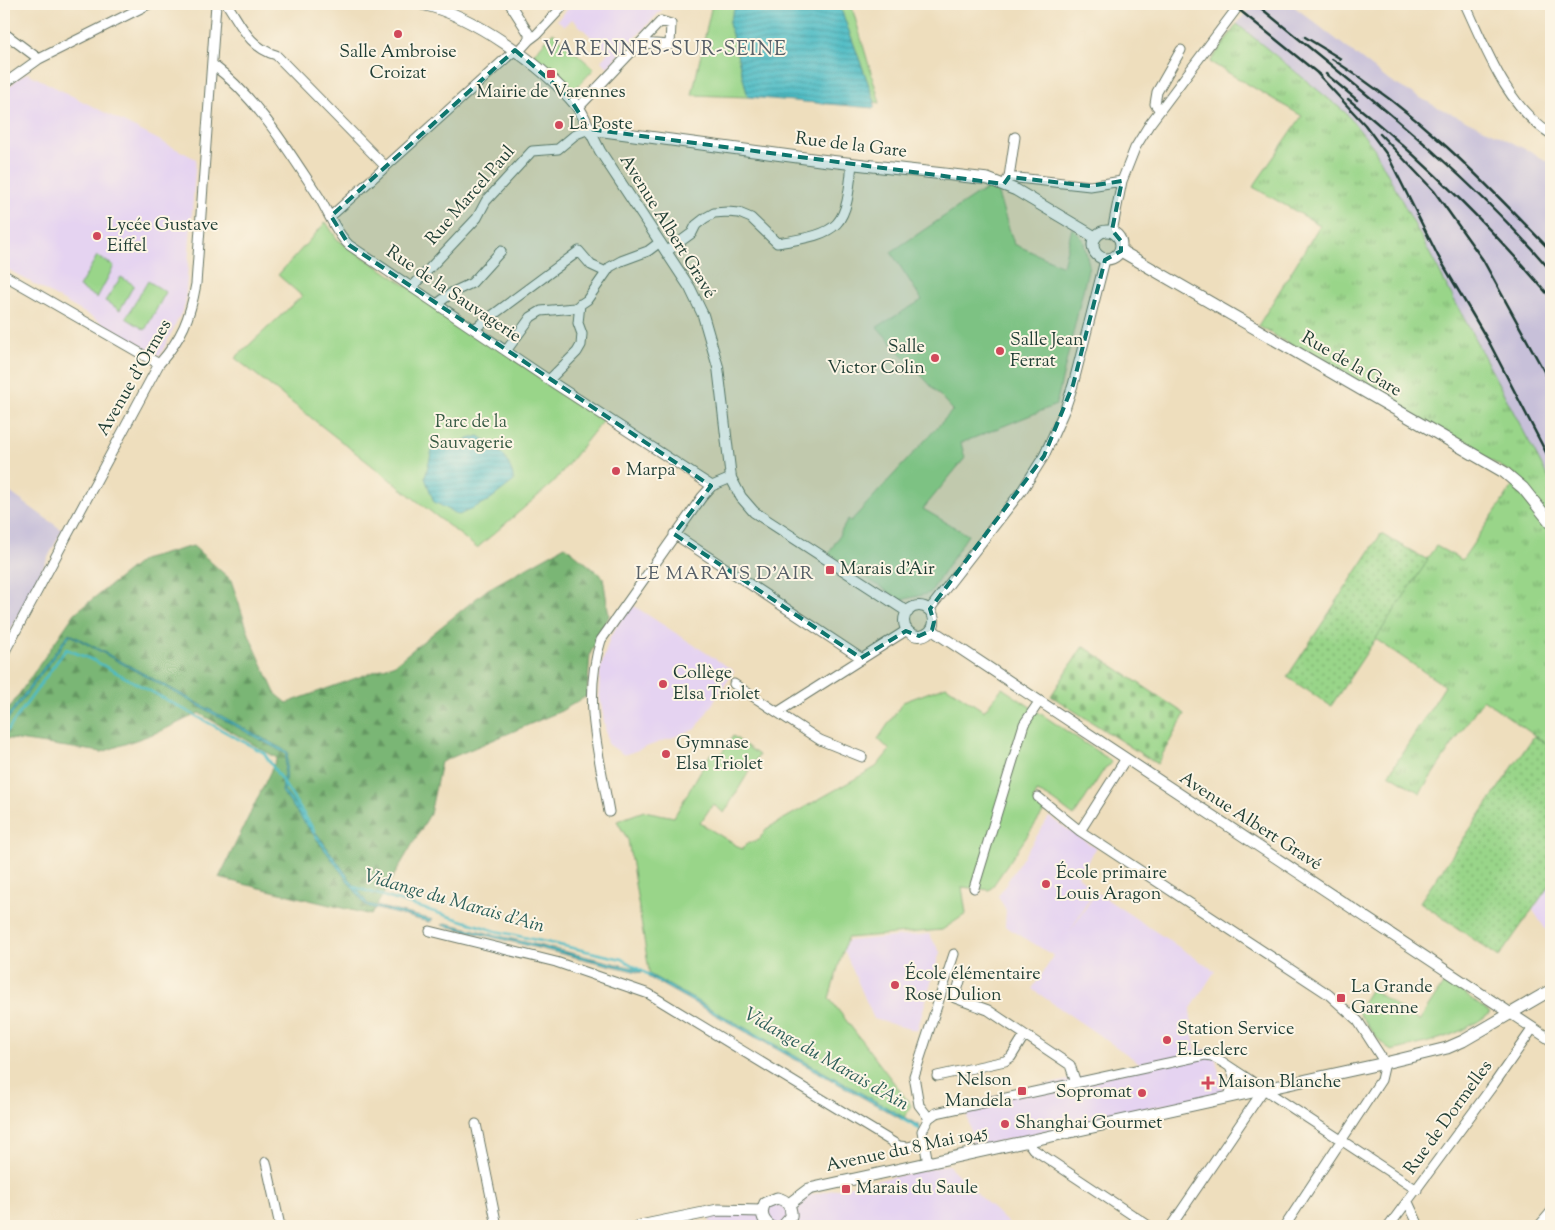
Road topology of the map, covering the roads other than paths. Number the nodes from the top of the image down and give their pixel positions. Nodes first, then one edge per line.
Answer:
1 (149, 4) edge
2 (216, 4) edge
3 (227, 4) edge
4 (422, 4) edge
5 (510, 4) edge
6 (565, 4) edge
7 (1240, 4) edge
8 (1465, 4) edge
9 (4, 33) edge
10 (529, 40) junction
11 (641, 43) dead end
12 (1181, 50) dead end
13 (517, 51) junction
14 (38, 59) junction
15 (212, 64) junction
16 (4, 84) edge
17 (579, 107) junction
18 (1160, 110) junction
19 (589, 130) junction
20 (1551, 134) edge
21 (1015, 137) dead end
22 (852, 163) junction
23 (384, 166) junction
24 (1007, 181) junction
25 (1122, 181) junction
26 (331, 216) junction
27 (1112, 232) junction
28 (1095, 238) junction
29 (660, 242) junction
30 (501, 251) dead end
31 (1121, 251) junction
32 (666, 252) junction
33 (1105, 260) junction
34 (606, 272) junction
35 (4, 275) edge
36 (412, 287) junction
37 (437, 304) junction
38 (580, 304) junction
39 (474, 329) junction
40 (506, 351) junction
41 (159, 364) junction
42 (549, 380) junction
43 (731, 478) junction
44 (712, 486) junction
45 (1551, 523) edge
46 (674, 534) junction
47 (929, 610) junction
48 (908, 612) junction
49 (907, 630) junction
50 (932, 630) junction
51 (4, 652) edge
52 (861, 658) junction
53 (734, 684) dead end
54 (1039, 702) junction
55 (778, 712) junction
56 (862, 757) dead end
57 (1125, 760) junction
58 (1038, 797) dead end
59 (609, 812) dead end
60 (1080, 831) junction
61 (974, 888) dead end
62 (430, 931) dead end
63 (954, 954) dead end
64 (962, 974) dead end
65 (1551, 990) edge
66 (1512, 1014) junction
67 (1533, 1028) junction
68 (1024, 1036) junction
69 (1551, 1040) edge
70 (1384, 1064) junction
71 (1230, 1067) junction
72 (937, 1076) dead end
73 (1076, 1083) junction
74 (1264, 1088) junction
75 (1229, 1096) junction
76 (929, 1118) junction
77 (476, 1124) dead end
78 (1341, 1141) junction
79 (1028, 1142) junction
80 (923, 1143) junction
81 (266, 1162) dead end
82 (928, 1163) junction
83 (1416, 1190) junction
84 (1408, 1202) junction
85 (789, 1204) junction
86 (762, 1211) junction
87 (1551, 1212) edge
88 (280, 1226) edge
89 (497, 1226) edge
90 (640, 1226) edge
91 (770, 1226) edge
92 (783, 1226) edge
93 (1149, 1226) edge
94 (1172, 1226) edge
95 (1285, 1226) edge
96 (1389, 1226) edge
97 (1419, 1226) edge
98 (1539, 1226) edge

1 - 14 street
2 - 15 street, Avenue d'Ormes
3 - 23 street
4 - 13 main road
5 - 10 street
6 - 10 street
7 - 18 street
8 - 20 street
9 - 14 street
10 - 13 street
11 - 17 street
12 - 18 street
13 - 17 main road
13 - 23 street
14 - 16 street
15 - 26 street, Rue de la Sauvagerie
15 - 41 street, Avenue d'Ormes
17 - 19 main road
18 - 25 street
19 - 22 main road, Rue de la Gare
19 - 29 street, Avenue Albert Gravé
19 - 36 street, Rue Marcel Paul
21 - 24 street
22 - 24 main road, Rue de la Gare
22 - 32 street
23 - 26 street
24 - 25 street
24 - 28 main road, Rue de la Gare
25 - 27 street
26 - 36 street, Rue de la Sauvagerie
27 - 28 main road
27 - 31 main road
28 - 33 main road
29 - 32 street, Avenue Albert Gravé
29 - 34 street
30 - 37 street
31 - 33 main road
31 - 45 main road, Rue de la Gare
32 - 43 street, Avenue Albert Gravé
33 - 47 street
34 - 38 street
34 - 39 street
35 - 41 street
36 - 37 street, Rue de la Sauvagerie
37 - 39 street, Rue de la Sauvagerie
38 - 40 street
38 - 42 street
39 - 40 street, Rue de la Sauvagerie
40 - 42 street, Rue de la Sauvagerie
41 - 51 street, Avenue d'Ormes
42 - 44 street, Rue de la Sauvagerie
43 - 44 street
43 - 48 street, Avenue Albert Gravé
44 - 46 street
46 - 52 street
46 - 59 street
47 - 48 street
47 - 50 street
48 - 49 street
49 - 50 street
49 - 52 street
50 - 54 street, Avenue Albert Gravé
52 - 55 street
53 - 55 street
54 - 57 street, Avenue Albert Gravé
54 - 61 street
55 - 56 street
57 - 60 street
57 - 66 street, Avenue Albert Gravé
58 - 60 street
60 - 70 street
62 - 80 street
63 - 76 street
64 - 68 street
65 - 66 main road, Avenue du 8 Mai 1945
66 - 67 street, Avenue Albert Gravé
66 - 70 main road, Avenue du 8 Mai 1945
67 - 69 street, Avenue Albert Gravé
67 - 83 street, Rue de Dormelles
68 - 72 street
68 - 73 street
70 - 74 main road, Avenue du 8 Mai 1945
70 - 78 street
71 - 73 street
71 - 74 street
71 - 75 street
73 - 76 street
74 - 75 main road, Avenue du 8 Mai 1945
74 - 78 street
74 - 94 street
75 - 79 main road, Avenue du 8 Mai 1945
76 - 80 street
77 - 89 street
78 - 83 street
78 - 95 street
79 - 82 main road, Avenue du 8 Mai 1945
79 - 93 street
80 - 82 street
81 - 88 street
82 - 85 main road, Avenue du 8 Mai 1945
83 - 84 street, Rue de Dormelles
84 - 96 street, Rue de Dormelles
84 - 97 street
85 - 86 main road
85 - 92 main road
86 - 90 main road
86 - 91 main road
87 - 98 street

